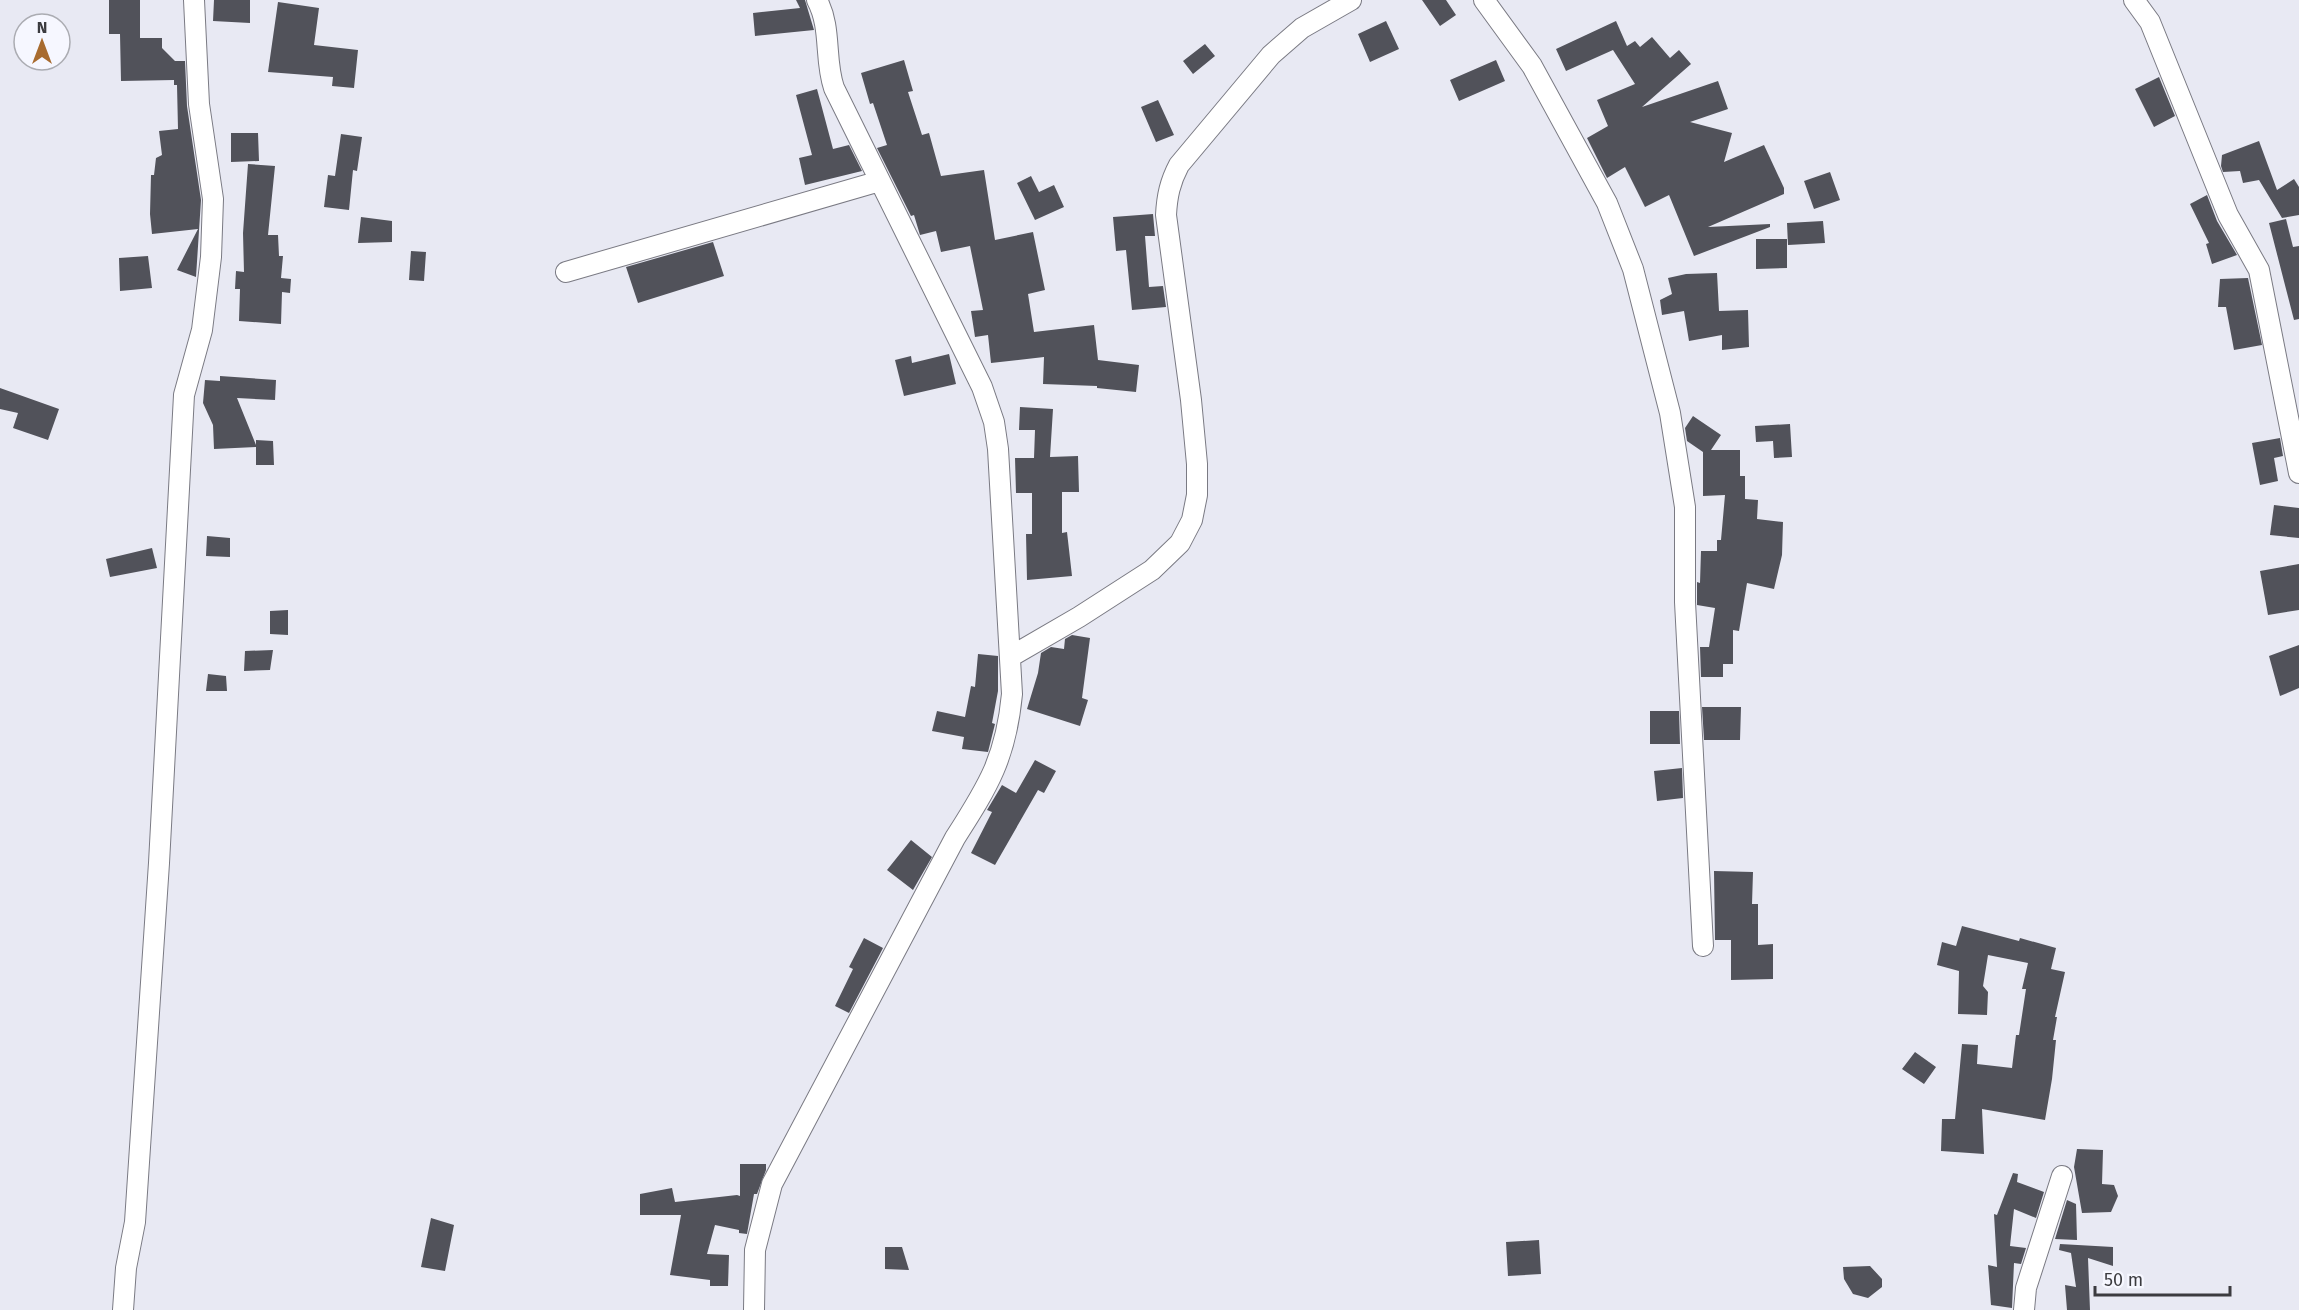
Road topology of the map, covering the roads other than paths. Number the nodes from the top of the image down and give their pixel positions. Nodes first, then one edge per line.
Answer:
1 (194, 0) edge
2 (818, 0) edge
3 (1351, 0) edge
4 (1484, 0) edge
5 (2134, 0) edge
6 (880, 181) junction
7 (566, 272) dead end
8 (2299, 473) edge
9 (1010, 657) junction
10 (1703, 946) dead end
11 (2062, 1176) dead end
12 (123, 1310) edge
13 (754, 1310) edge
14 (2024, 1310) edge

1 - 12 street
2 - 6 street
3 - 9 street
4 - 10 street
5 - 8 street
6 - 7 street
6 - 9 street
9 - 13 street
11 - 14 street

